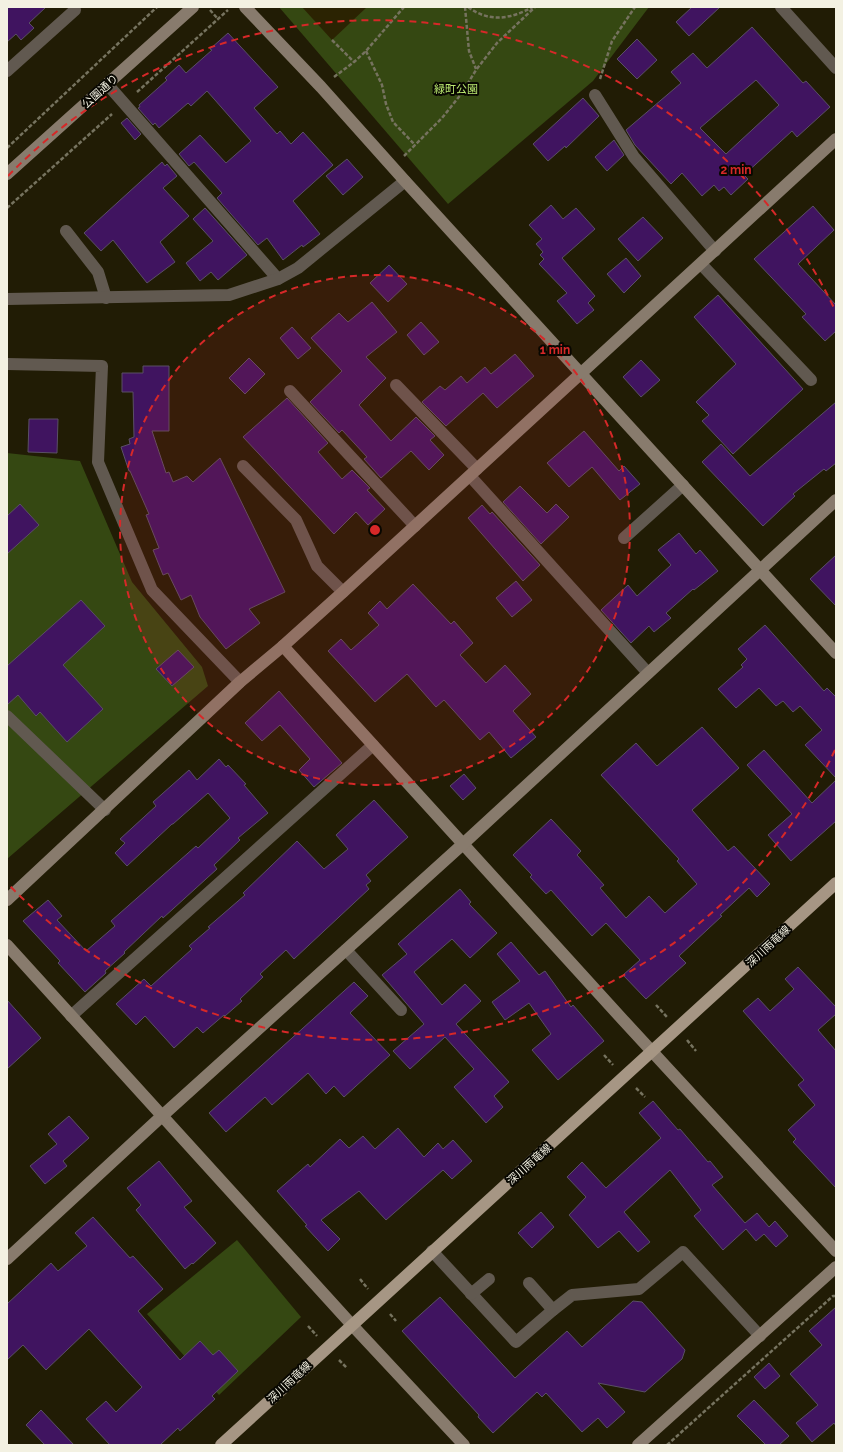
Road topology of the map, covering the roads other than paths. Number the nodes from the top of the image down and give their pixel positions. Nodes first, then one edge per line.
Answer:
1 (193, 7) edge
2 (245, 7) edge
3 (782, 7) edge
4 (75, 10) dead end
5 (836, 68) edge
6 (7, 71) edge
7 (108, 85) junction
8 (595, 95) road end
9 (836, 139) edge
10 (7, 174) edge
11 (405, 181) junction
12 (66, 231) dead end
13 (715, 251) junction
14 (701, 264) junction
15 (278, 279) junction
16 (106, 298) junction
17 (7, 299) edge
18 (7, 364) edge
19 (581, 374) junction
20 (811, 380) dead end
21 (396, 385) dead end
22 (290, 391) dead end
23 (243, 466) dead end
24 (474, 472) junction
25 (683, 485) junction
26 (836, 500) edge
27 (415, 526) junction
28 (624, 538) dead end
29 (760, 570) junction
30 (343, 592) junction
31 (283, 646) junction
32 (836, 653) edge
33 (648, 673) junction
34 (240, 682) junction
35 (7, 716) edge
36 (373, 745) junction
37 (105, 810) junction
38 (463, 844) junction
39 (836, 883) edge
40 (7, 900) edge
41 (7, 945) edge
42 (346, 950) junction
43 (401, 1010) dead end
44 (71, 1016) junction
45 (652, 1052) junction
46 (162, 1116) junction
47 (432, 1251) junction
48 (836, 1251) edge
49 (7, 1259) edge
50 (836, 1267) edge
51 (489, 1279) dead end
52 (529, 1283) dead end
53 (471, 1294) junction
54 (554, 1310) junction
55 (352, 1325) junction
56 (760, 1336) junction
57 (221, 1445) edge
58 (464, 1445) edge
59 (638, 1445) edge

1 - 7 street, 公園通り
2 - 11 street
3 - 5 street
4 - 6 street
7 - 10 street, 公園通り
7 - 15 street
8 - 13 street
9 - 13 street
11 - 15 street
11 - 19 street
12 - 16 street
13 - 14 street
14 - 19 street
14 - 20 street
15 - 16 street
16 - 17 street
18 - 34 street
19 - 24 street
19 - 25 street
21 - 24 street
22 - 27 street
23 - 30 street
24 - 27 street
24 - 33 street
25 - 28 street
25 - 29 street
26 - 29 street
27 - 30 street
29 - 32 street
29 - 33 street
30 - 31 street
31 - 34 street
31 - 36 street
33 - 38 street
34 - 37 street
35 - 37 street
36 - 38 street
36 - 44 street
37 - 40 street
38 - 42 street
38 - 45 street
39 - 45 main road, 深川雨竜線
41 - 44 street
42 - 43 street
42 - 46 street
44 - 46 street
45 - 47 main road, 深川雨竜線
45 - 48 street
46 - 49 street
46 - 55 street
47 - 53 street
47 - 55 main road, 深川雨竜線
50 - 56 street
51 - 53 street
52 - 54 street
53 - 54 street
54 - 56 street
55 - 57 main road, 深川雨竜線
55 - 58 street
56 - 59 street

